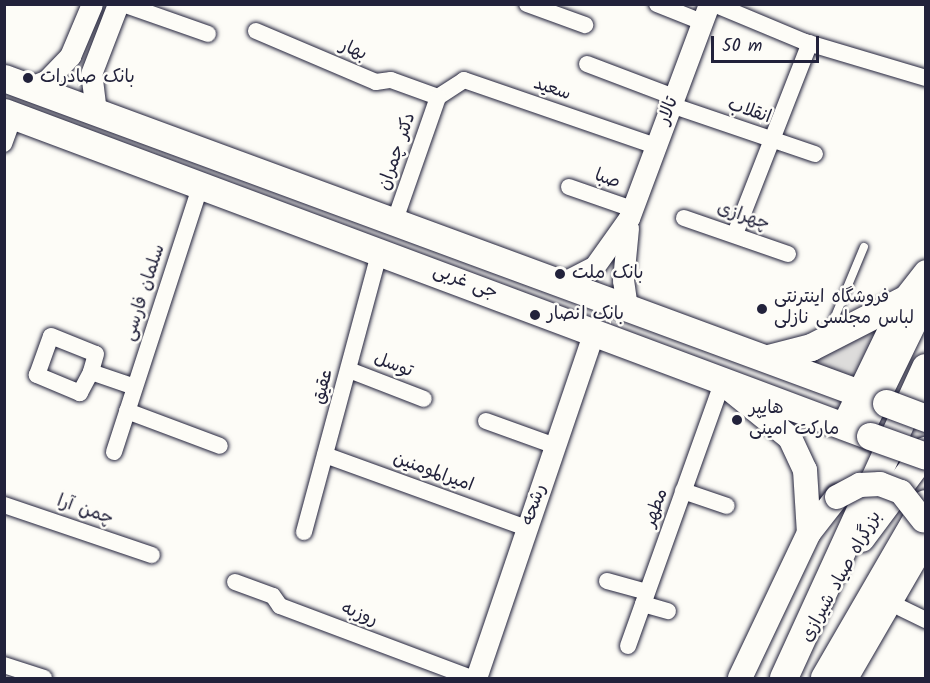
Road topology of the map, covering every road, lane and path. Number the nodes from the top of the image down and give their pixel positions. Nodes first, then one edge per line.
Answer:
1 (92, 4) edge
2 (118, 4) edge
3 (123, 4) edge
4 (527, 4) edge
5 (657, 4) edge
6 (708, 10) edge
7 (585, 25) dead end
8 (255, 31) dead end
9 (208, 34) dead end
10 (810, 43) junction
11 (587, 64) dead end
12 (4, 78) edge
13 (926, 78) edge
14 (30, 87) junction
15 (438, 97) junction
16 (673, 101) junction
17 (96, 112) junction
18 (9, 114) edge
19 (774, 142) junction
20 (4, 144) edge
21 (656, 146) junction
22 (815, 154) dead end
23 (200, 187) junction
24 (569, 187) dead end
25 (631, 213) junction
26 (684, 218) dead end
27 (395, 220) junction
28 (735, 234) junction
29 (864, 247) dead end
30 (380, 251) junction
31 (788, 254) dead end
32 (926, 272) edge
33 (562, 283) junction
34 (915, 300) edge
35 (627, 308) junction
36 (594, 332) junction
37 (825, 339) junction
38 (768, 358) junction
39 (926, 368) edge
40 (349, 370) junction
41 (91, 372) dead end
42 (718, 381) junction
43 (135, 387) junction
44 (424, 399) dead end
45 (876, 400) junction
46 (127, 411) junction
47 (926, 418) edge
48 (486, 422) dead end
49 (858, 432) junction
50 (220, 446) dead end
51 (555, 446) junction
52 (926, 451) edge
53 (114, 452) dead end
54 (325, 455) junction
55 (926, 456) edge
56 (683, 491) junction
57 (4, 504) edge
58 (727, 506) dead end
59 (924, 512) edge
60 (528, 528) junction
61 (304, 532) dead end
62 (809, 533) junction
63 (922, 550) edge
64 (152, 555) dead end
65 (607, 580) dead end
66 (235, 582) dead end
67 (645, 598) junction
68 (901, 608) dead end
69 (668, 611) dead end
70 (926, 620) edge
71 (628, 646) dead end
72 (4, 665) edge
73 (44, 678) edge
74 (474, 678) edge
75 (740, 678) edge
76 (785, 678) edge
77 (825, 678) edge
78 (846, 678) edge

1 - 14 street
2 - 17 street
3 - 9 street
4 - 7 street
5 - 6 street
6 - 10 street
6 - 16 street, تالار
8 - 15 street, بهار
10 - 13 street
10 - 19 street
11 - 16 street, انقلاب
12 - 14 main road, جی غربی
14 - 17 main road, جی غربی
15 - 21 street, سعید
15 - 27 street, دکتر چمران
16 - 19 street, انقلاب
16 - 21 street, تالار
17 - 27 main road, جی غربی
18 - 20 street
18 - 23 main road, جی غربی
19 - 22 street, انقلاب
19 - 28 street
21 - 25 street, تالار
23 - 30 main road, جی غربی
23 - 43 street, سلمان فارسی
24 - 25 street, صبا
25 - 33 street
25 - 35 street
26 - 28 street, چهرازی
27 - 33 main road, جی غربی
28 - 31 street, چهرازی
29 - 37 lane
30 - 36 main road, جی غربی
30 - 40 street, عقیق
32 - 34 main road
33 - 35 main road, جی غربی
34 - 37 main road
34 - 45 main road
35 - 38 main road, جی غربی
36 - 42 main road, جی غربی
36 - 51 street, رشحه
37 - 38 main road
38 - 45 main road, جی غربی
39 - 76 highway
40 - 44 street, توسل
40 - 54 street, عقیق
41 - 43 street
42 - 49 main road, جی غربی
42 - 56 street, مطهر
42 - 62 main road
43 - 46 street, سلمان فارسی
45 - 47 main road, جی غربی, bridge
45 - 49 main road
46 - 50 street
46 - 53 street, سلمان فارسی
48 - 51 street
49 - 55 main road, جی غربی, bridge
51 - 60 street, رشحه
52 - 76 highway, بزرگراه صیاد شیرازی
54 - 60 street, امیرالمومنین
54 - 61 street, عقیق
56 - 58 street
56 - 67 street, مطهر
57 - 64 street, چمن آرا
59 - 62 main road, bridge
59 - 63 main road
59 - 77 highway, بزرگراه صیاد شیرازی
60 - 74 street, رشحه
62 - 75 main road
63 - 78 main road
65 - 67 street
66 - 74 street, روزبه
67 - 69 street
67 - 71 street, مطهر
68 - 70 street
72 - 73 street

